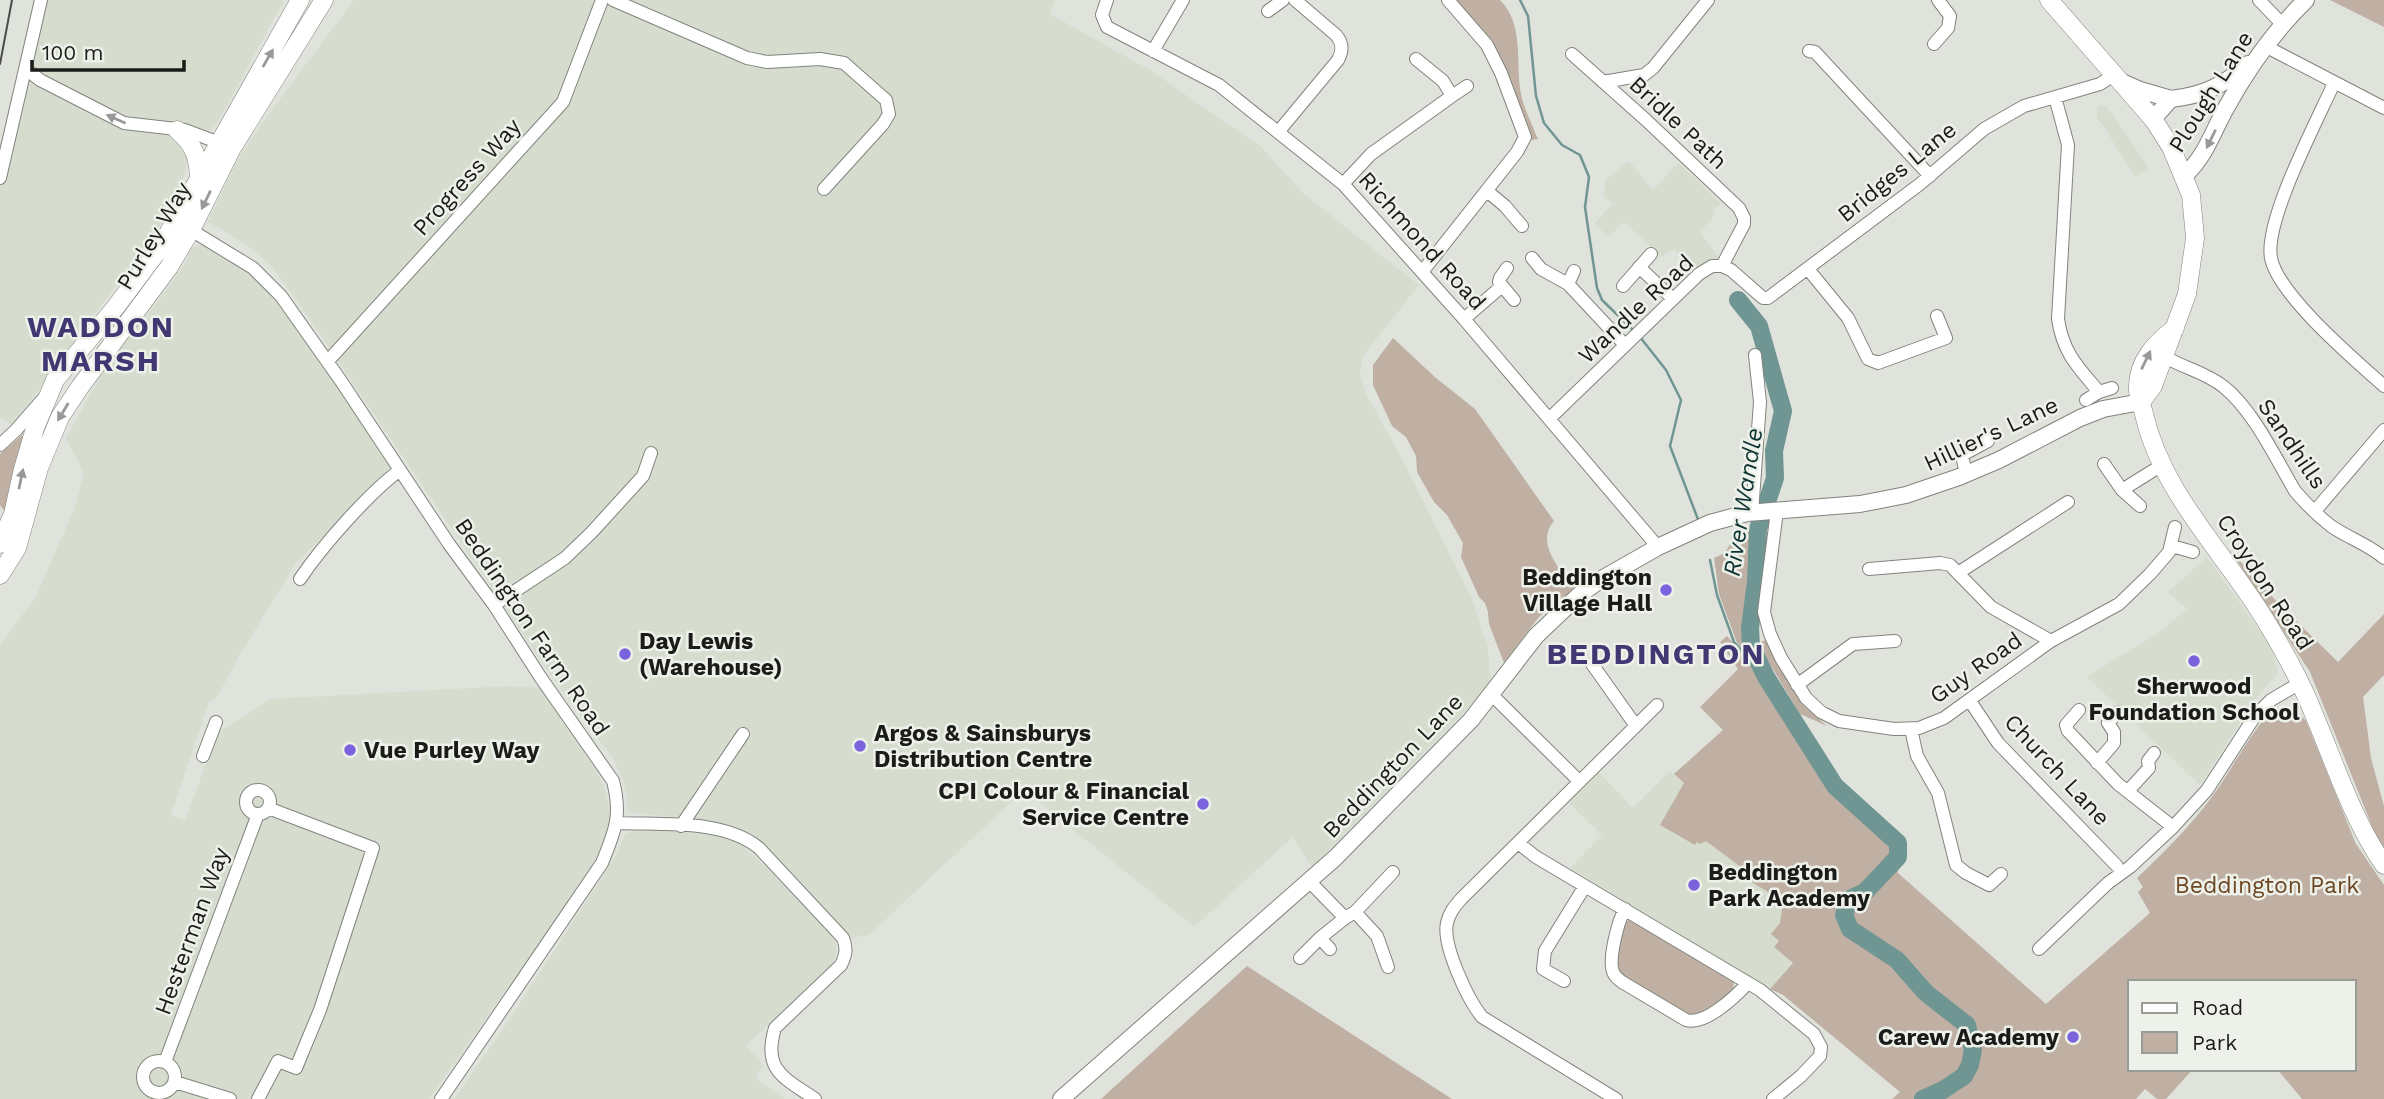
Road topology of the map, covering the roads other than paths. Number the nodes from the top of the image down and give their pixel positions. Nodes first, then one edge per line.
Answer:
1 (41, 0) edge
2 (300, 0) edge
3 (324, 0) edge
4 (602, 0) edge
5 (612, 0) edge
6 (1107, 0) edge
7 (1183, 0) edge
8 (1283, 0) edge
9 (1295, 0) edge
10 (1448, 0) edge
11 (1708, 0) edge
12 (1938, 0) edge
13 (2049, 0) edge
14 (2259, 0) edge
15 (2306, 0) edge
16 (1268, 11) dead end
17 (2282, 24) junction
18 (1934, 44) dead end
19 (1153, 51) junction
20 (1809, 51) dead end
21 (2260, 52) junction
22 (1572, 54) dead end
23 (1416, 59) dead end
24 (26, 69) junction
25 (2119, 78) junction
26 (1603, 82) junction
27 (2334, 83) junction
28 (48, 84) junction
29 (1467, 86) dead end
30 (2216, 88) junction
31 (1452, 96) junction
32 (19, 97) junction
33 (2055, 97) junction
34 (2232, 98) junction
35 (2171, 99) junction
36 (2384, 108) edge
37 (2153, 119) junction
38 (177, 130) junction
39 (1279, 131) junction
40 (226, 145) junction
41 (1930, 176) junction
42 (2184, 176) junction
43 (0, 178) edge
44 (199, 182) junction
45 (1343, 184) junction
46 (824, 189) dead end
47 (1487, 191) junction
48 (184, 226) junction
49 (1522, 226) dead end
50 (1743, 228) joint
51 (1651, 254) dead end
52 (1532, 258) dead end
53 (1722, 266) junction
54 (1639, 267) junction
55 (1507, 268) dead end
56 (1808, 269) junction
57 (1574, 271) dead end
58 (1422, 272) junction
59 (1568, 284) junction
60 (1502, 286) junction
61 (1623, 286) dead end
62 (1673, 299) junction
63 (1514, 300) dead end
64 (1937, 316) dead end
65 (1464, 319) junction
66 (2175, 328) junction
67 (1627, 343) junction
68 (1755, 355) dead end
69 (2165, 358) junction
70 (328, 361) junction
71 (2384, 386) edge
72 (2112, 388) dead end
73 (51, 391) junction
74 (2099, 392) junction
75 (2086, 400) dead end
76 (2141, 402) junction
77 (1549, 419) junction
78 (2384, 430) edge
79 (1988, 441) dead end
80 (0, 445) edge
81 (651, 453) dead end
82 (2104, 464) dead end
83 (2162, 465) junction
84 (401, 470) junction
85 (1966, 474) junction
86 (2122, 490) junction
87 (2068, 502) dead end
88 (2140, 506) dead end
89 (1777, 511) junction
90 (2315, 511) junction
91 (1752, 513) junction
92 (2175, 527) dead end
93 (0, 544) edge
94 (2172, 546) junction
95 (1658, 547) junction
96 (2193, 552) dead end
97 (2384, 558) edge
98 (1869, 569) dead end
99 (2, 573) edge
100 (1958, 573) junction
101 (300, 579) dead end
102 (494, 605) junction
103 (1895, 641) dead end
104 (2051, 641) junction
105 (1592, 664) dead end
106 (2300, 683) junction
107 (1797, 685) junction
108 (1492, 695) junction
109 (1970, 701) junction
110 (1657, 705) dead end
111 (2079, 710) dead end
112 (2118, 712) dead end
113 (216, 722) dead end
114 (1636, 726) junction
115 (1911, 729) junction
116 (743, 734) dead end
117 (2154, 752) dead end
118 (203, 756) dead end
119 (2097, 763) junction
120 (1579, 781) junction
121 (2128, 791) junction
122 (618, 823) junction
123 (681, 825) junction
124 (2174, 827) junction
125 (1518, 843) junction
126 (2384, 865) edge
127 (2119, 870) junction
128 (1392, 872) dead end
129 (2001, 874) dead end
130 (1310, 882) junction
131 (1585, 886) junction
132 (1625, 909) junction
133 (1350, 915) junction
134 (1320, 938) junction
135 (1330, 949) dead end
136 (2039, 949) dead end
137 (1300, 958) dead end
138 (1388, 967) dead end
139 (1564, 981) dead end
140 (1748, 983) junction
141 (165, 1062) junction
142 (175, 1082) junction
143 (152, 1096) edge
144 (230, 1099) edge
145 (258, 1099) edge
146 (441, 1099) edge
147 (815, 1099) edge
148 (1061, 1099) edge
149 (1616, 1099) edge
150 (1773, 1099) edge

1 - 24 street
40 -> 2 highway, Purley Way
3 - 40 highway, Purley Way
4 - 70 street, Progress Way
5 - 46 street
6 - 19 street, Richmond Road
7 - 19 street
8 - 16 street
9 - 39 street
10 - 47 street
11 - 26 street
12 - 18 street
13 - 25 highway, Croydon Road
14 - 17 street
15 - 17 main road, Plough Lane
17 - 21 main road, Plough Lane
19 - 39 street, Richmond Road
20 - 41 street
21 - 27 street
21 - 30 main road
21 - 34 main road, Plough Lane
22 - 26 street, Bridle Path
23 - 31 street
24 - 28 street
24 - 32 street
25 - 33 street, Bridges Lane
25 - 35 main road
25 - 37 highway, Croydon Road
26 - 50 street, Bridle Path
27 - 36 street
27 - 71 street
28 - 32 street
38 -> 28 street
29 - 31 street
30 - 34 main road
30 - 35 main road
31 - 45 street
32 - 43 street
33 - 41 street, Bridges Lane
33 - 74 street
34 -> 42 main road, Plough Lane
35 - 37 main road
37 - 42 highway, Croydon Road
38 - 40 street
38 - 44 highway
39 - 45 street, Richmond Road
40 - 44 highway, Purley Way
40 -> 48 highway, Purley Way
41 - 56 street, Bridges Lane
42 - 66 highway, Croydon Road
44 - 48 highway, Purley Way
45 - 58 street, Richmond Road
47 - 49 street
47 - 58 street
48 - 70 street, Beddington Farm Road
48 - 73 highway, Purley Way
48 -> 99 highway, Purley Way
50 - 53 street, Wandle Road
51 - 54 street
52 - 59 street
53 - 56 street, Bridges Lane
53 - 62 street, Wandle Road
54 - 61 street
54 - 62 street
55 - 60 street
56 - 64 street
57 - 59 street
58 - 65 street, Richmond Road
59 - 67 street
60 - 63 street
60 - 65 street
62 - 67 street, Wandle Road
65 - 77 street, Richmond Road
66 - 69 highway, Croydon Road
76 -> 66 highway, Croydon Road
67 - 77 street, Wandle Road
68 - 91 street
69 - 76 highway, Croydon Road
69 - 90 street, Sandhills
70 - 84 street, Beddington Farm Road
72 - 74 street
73 - 80 street
93 -> 73 highway, Purley Way
74 - 75 street
76 - 83 highway, Croydon Road
76 - 85 main road, Hillier's Lane
77 - 95 street, Richmond Road
78 - 90 street
79 - 85 street
81 - 102 street
82 - 86 street
83 - 86 street
83 - 106 highway, Croydon Road
84 - 101 street
84 - 102 street, Beddington Farm Road
85 - 89 main road, Hillier's Lane
86 - 88 street
87 - 100 street
89 - 91 main road, Beddington Lane
89 - 107 street, Guy Road
90 - 97 street, Sandhills
91 - 95 main road, Beddington Lane
92 - 94 street, Guy Road
94 - 96 street
94 - 104 street, Guy Road
95 - 108 main road, Beddington Lane
98 - 100 street
100 - 104 street
102 - 122 street, Beddington Farm Road
103 - 107 street
104 - 109 street, Guy Road
105 - 114 street
106 - 124 street
106 - 126 highway, Croydon Road
107 - 115 street, Guy Road
108 - 120 street
108 - 130 main road, Beddington Lane
109 - 115 street, Guy Road
109 - 127 street, Church Lane
110 - 114 street
111 - 119 street
112 - 119 street
113 - 118 street
114 - 120 street
115 - 129 street
116 - 123 street
117 - 121 street
119 - 121 street
120 - 125 street
121 - 124 street
122 - 123 street
122 - 146 street, Beddington Farm Road
123 - 147 street
124 - 127 street
125 - 131 street
125 - 149 street
127 - 136 street
128 - 133 street
130 - 133 street
130 - 148 main road, Beddington Lane
131 - 132 street
131 - 139 street
132 - 140 street
132 - 140 street
133 - 134 street
133 - 138 street
134 - 135 street
134 - 137 street
140 - 150 street
141 - 142 street
141 - 143 street
141 - 145 street, Hesterman Way
142 - 143 street
142 - 144 street

